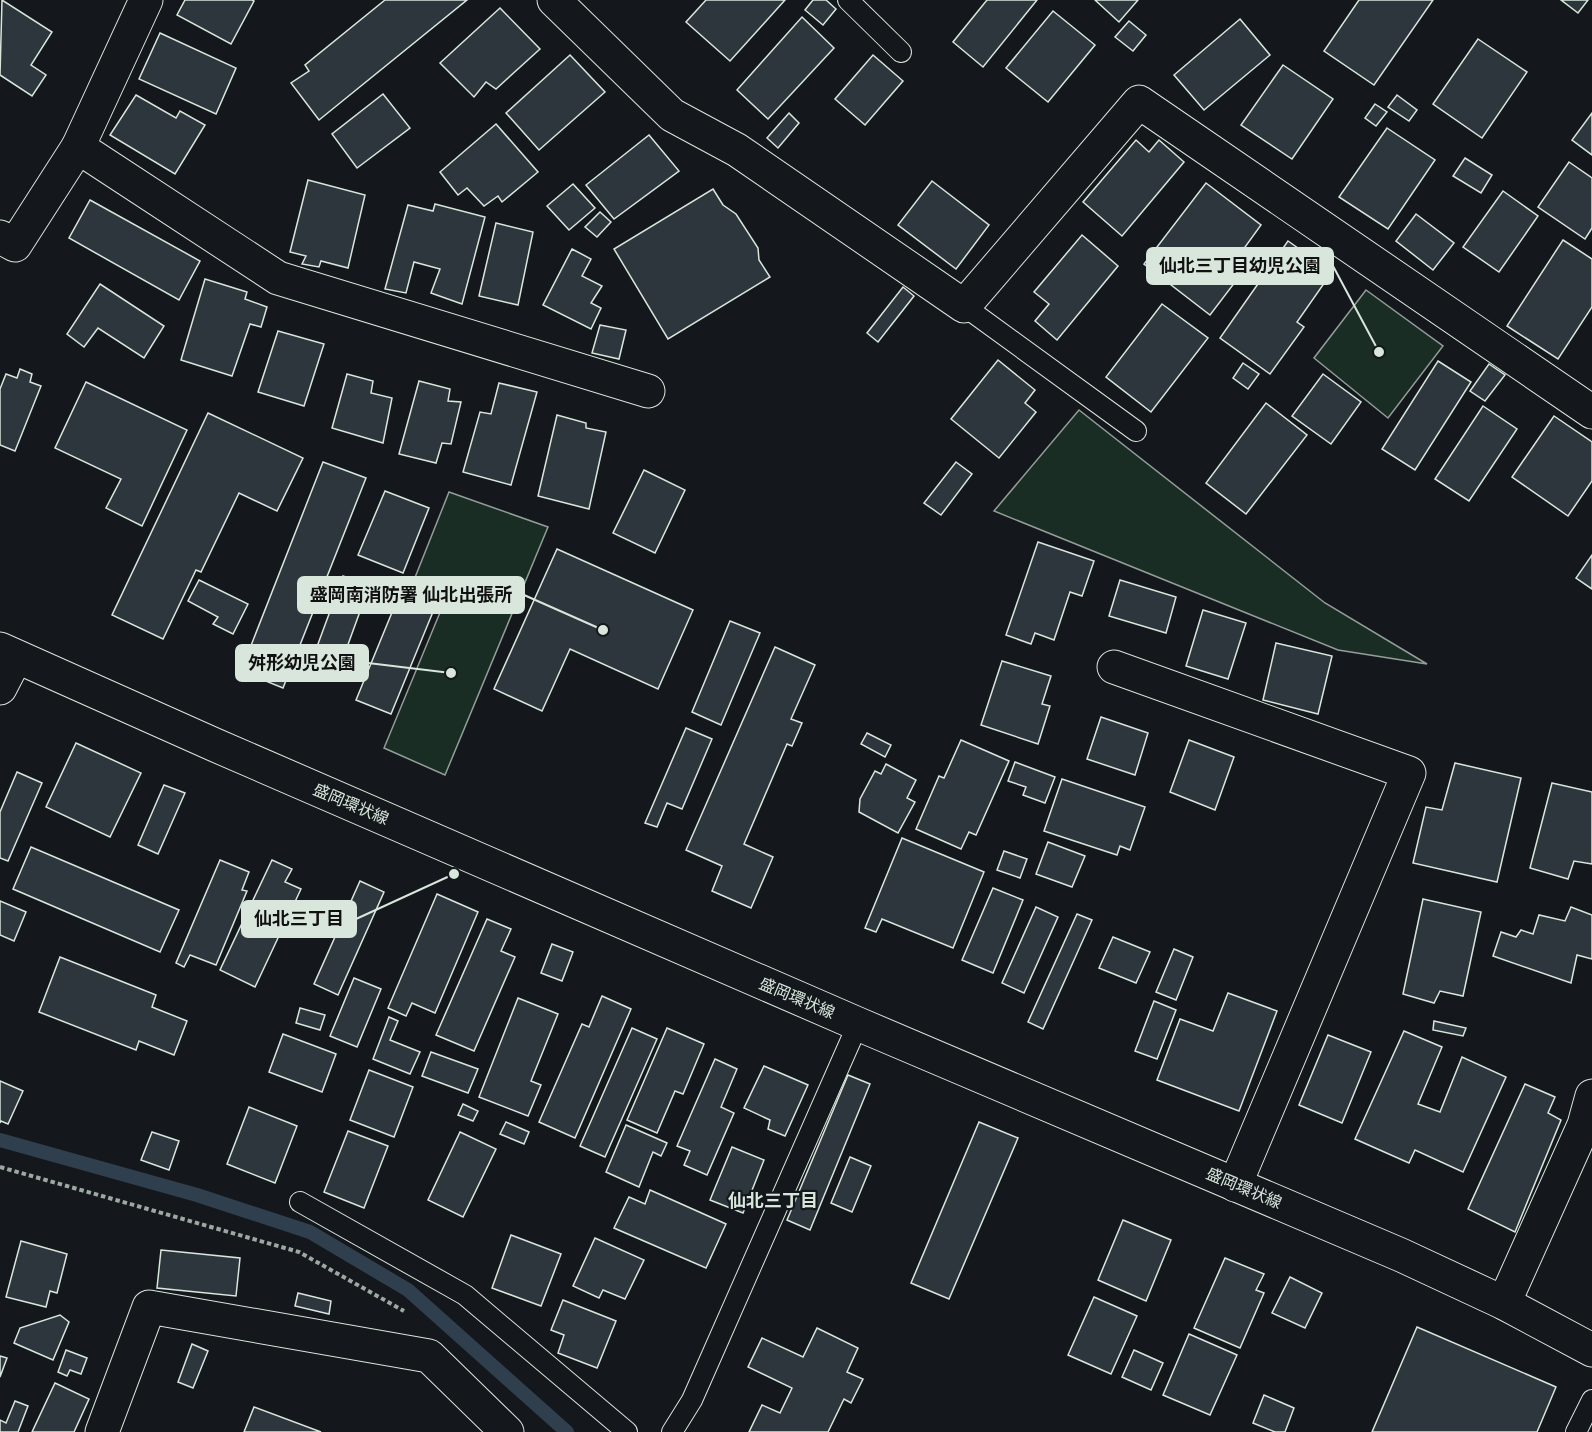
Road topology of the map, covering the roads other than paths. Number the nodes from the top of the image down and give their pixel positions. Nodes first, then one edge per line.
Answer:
1 (146, 0) edge
2 (554, 0) edge
3 (849, 0) edge
4 (901, 52) dead end
5 (78, 147) junction
6 (0, 237) edge
7 (964, 306) junction
8 (648, 391) dead end
9 (1592, 412) edge
10 (1136, 430) dead end
11 (8, 653) edge
12 (1114, 667) dead end
13 (0, 688) edge
14 (858, 1024) junction
15 (1592, 1096) edge
16 (1235, 1185) junction
17 (300, 1202) dead end
18 (1504, 1303) junction
19 (1592, 1350) edge
20 (1592, 1400) edge
21 (102, 1432) edge
22 (507, 1432) edge
23 (627, 1432) edge
24 (672, 1432) edge
25 (1576, 1432) edge

1 - 5 street
2 - 7 street
3 - 4 lane
5 - 6 street
5 - 8 street
7 - 9 street
7 - 10 lane
11 - 13 street
11 - 14 street, 盛岡環状線
12 - 16 street
14 - 16 street, 盛岡環状線
14 - 24 lane
15 - 18 street
16 - 18 street, 盛岡環状線
17 - 23 lane
18 - 19 street, 盛岡環状線
20 - 25 lane
21 - 22 street

